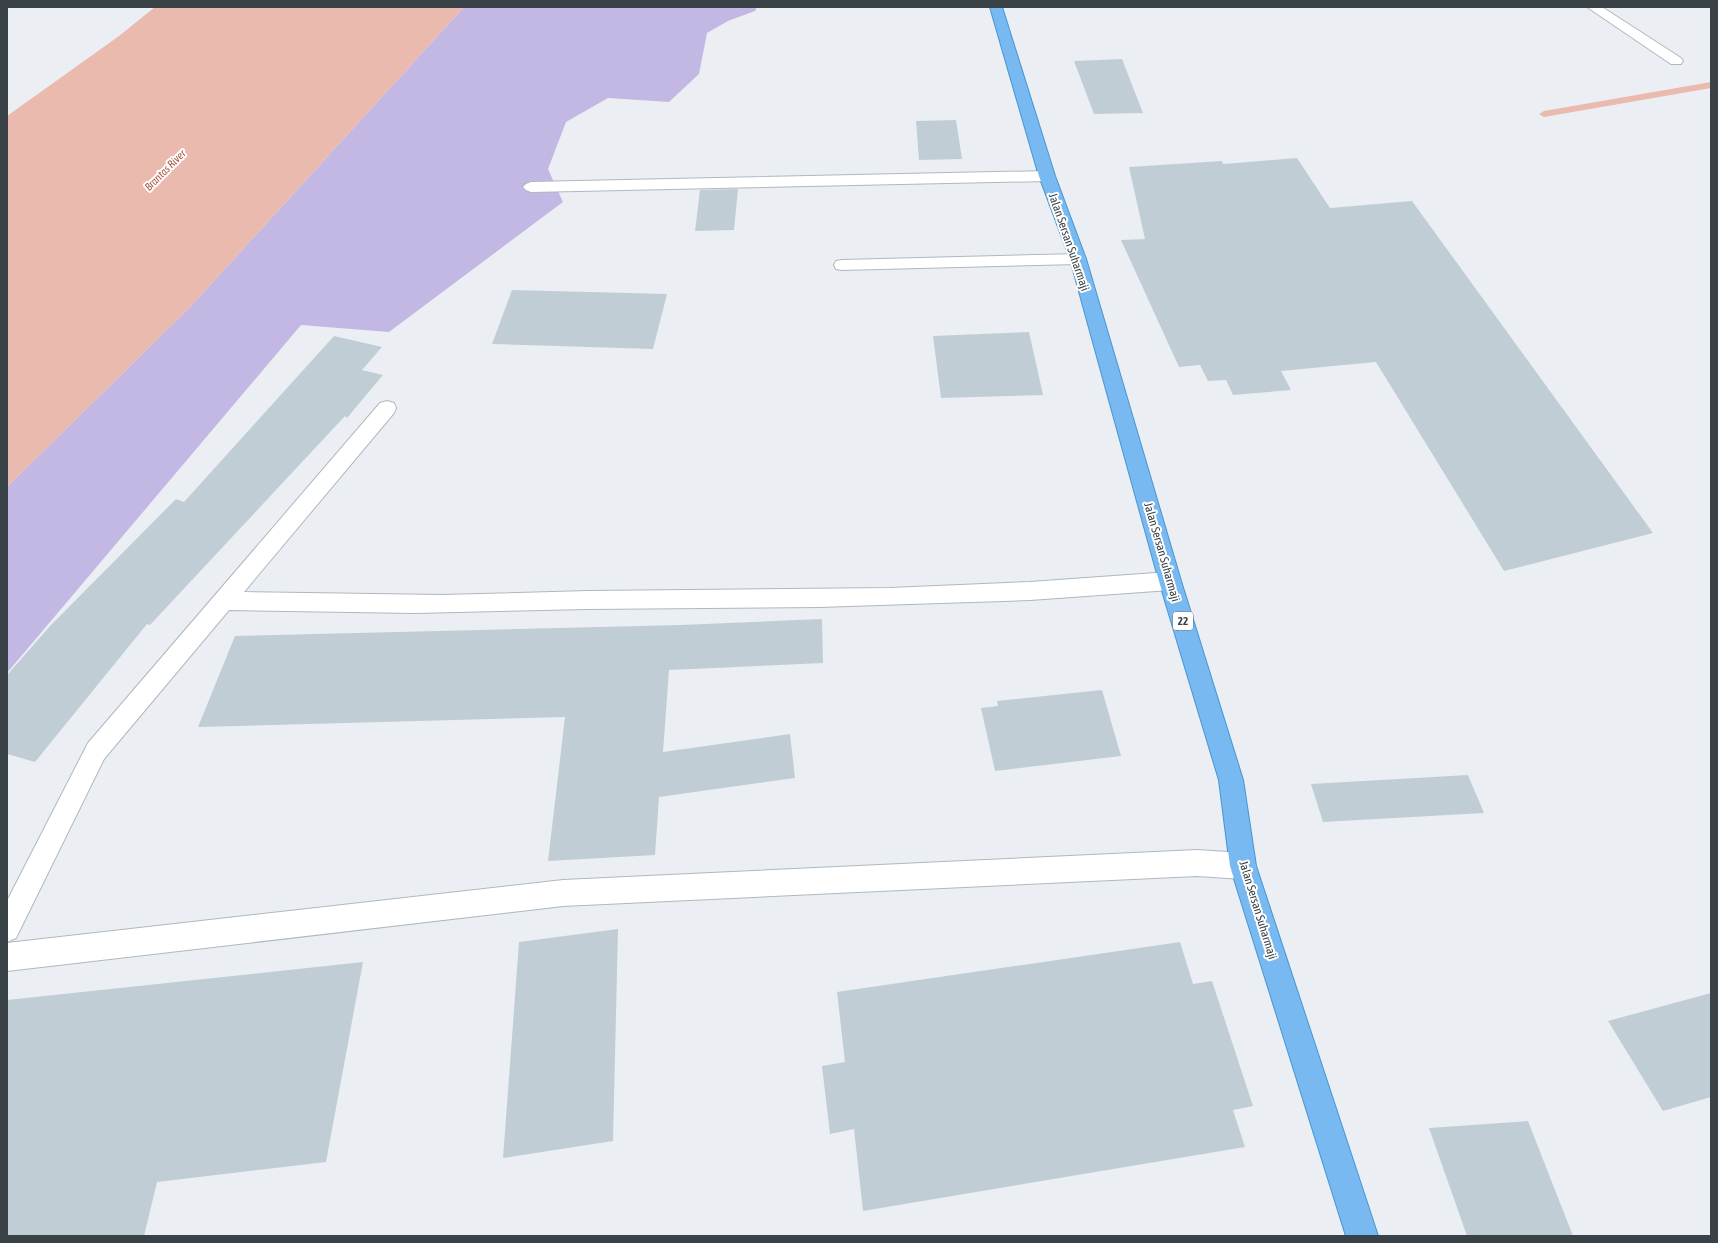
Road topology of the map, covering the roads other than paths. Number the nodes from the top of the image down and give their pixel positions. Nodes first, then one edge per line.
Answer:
1 (996, 7) edge
2 (1594, 7) edge
3 (1676, 61) dead end
4 (1047, 176) junction
5 (531, 187) dead end
6 (1078, 260) junction
7 (842, 264) dead end
8 (387, 408) dead end
9 (1170, 581) junction
10 (223, 601) junction
11 (1243, 866) junction
12 (7, 929) edge
13 (7, 957) edge
14 (1362, 1236) edge

1 - 4 highway, Jalan Sersan Suharmaji / 22
2 - 3 street
4 - 5 street
4 - 6 highway, Jalan Sersan Suharmaji / 22
6 - 7 street
6 - 9 highway, Jalan Sersan Suharmaji / 22
8 - 10 street
9 - 10 street
9 - 11 highway, Jalan Sersan Suharmaji / 22
10 - 12 street
11 - 13 street
11 - 14 highway, Jalan Sersan Suharmaji / 22

